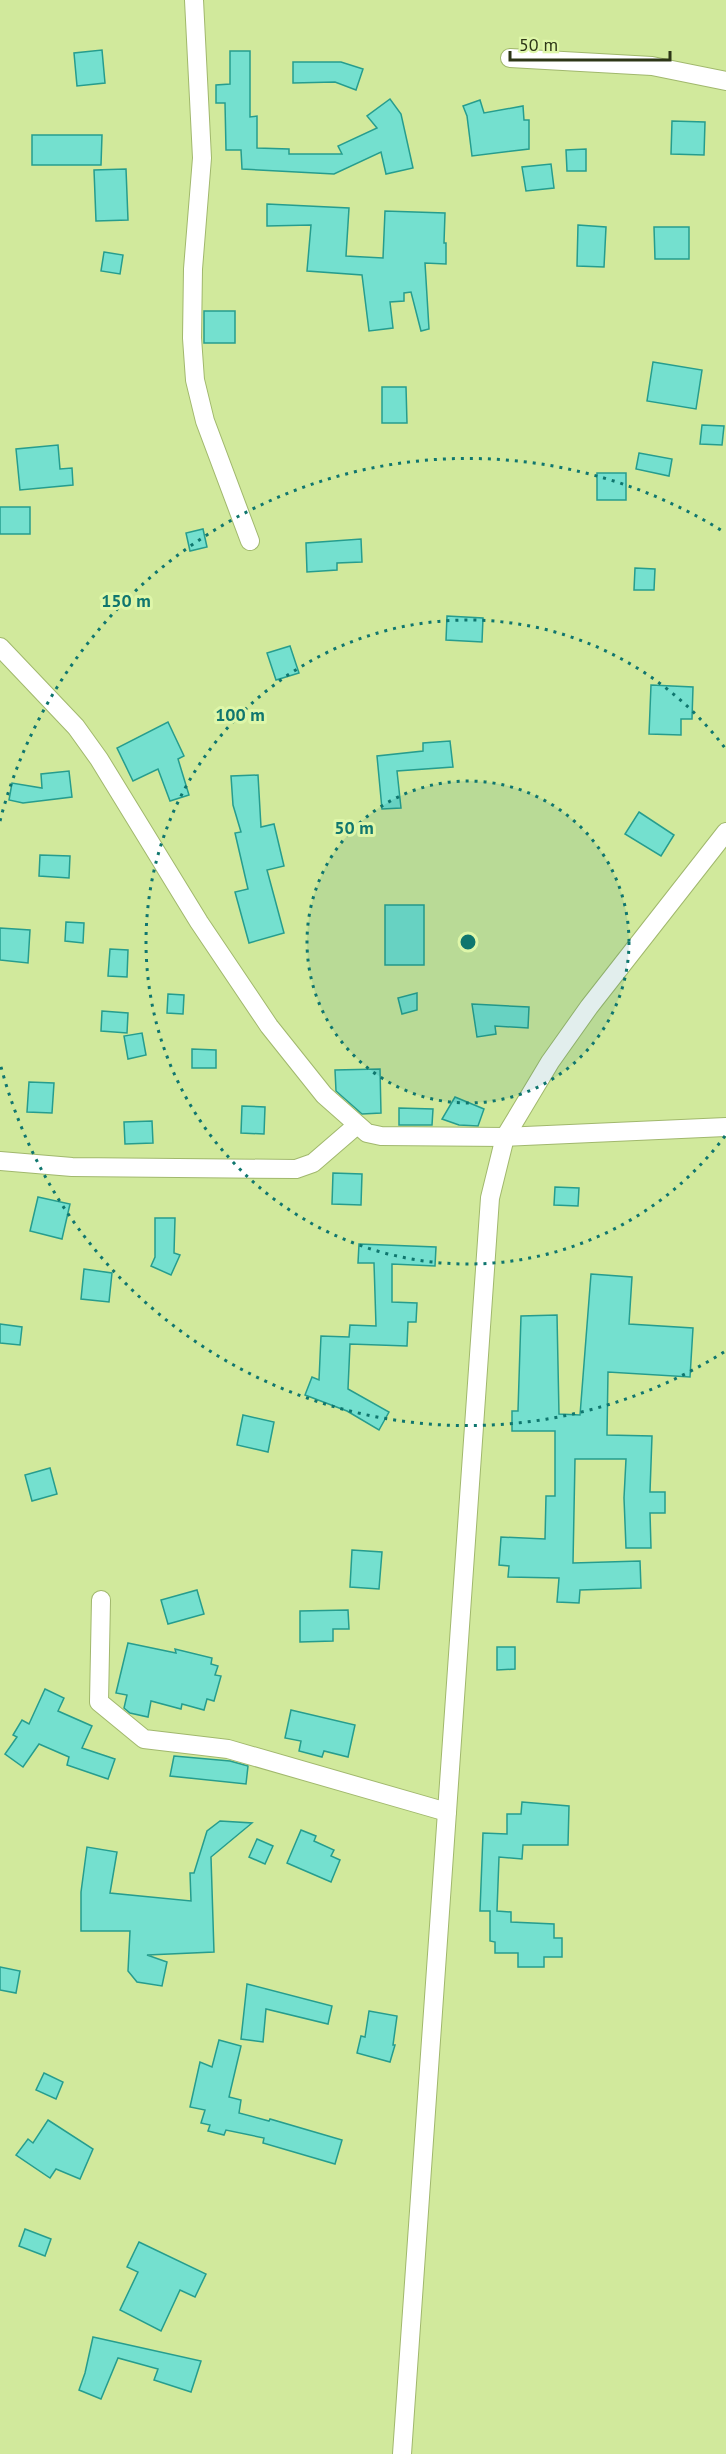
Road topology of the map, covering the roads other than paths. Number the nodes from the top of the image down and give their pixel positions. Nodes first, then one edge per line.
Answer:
1 (194, 0) edge
2 (510, 58) dead end
3 (726, 81) edge
4 (250, 540) dead end
5 (0, 647) edge
6 (726, 832) edge
7 (357, 1125) junction
8 (726, 1127) edge
9 (505, 1137) junction
10 (0, 1161) edge
11 (101, 1600) dead end
12 (447, 1812) junction
13 (402, 2454) edge

1 - 4 street
2 - 3 street
5 - 7 street
6 - 9 street
7 - 9 street
7 - 10 street
8 - 9 street
9 - 12 street
11 - 12 street
12 - 13 street

